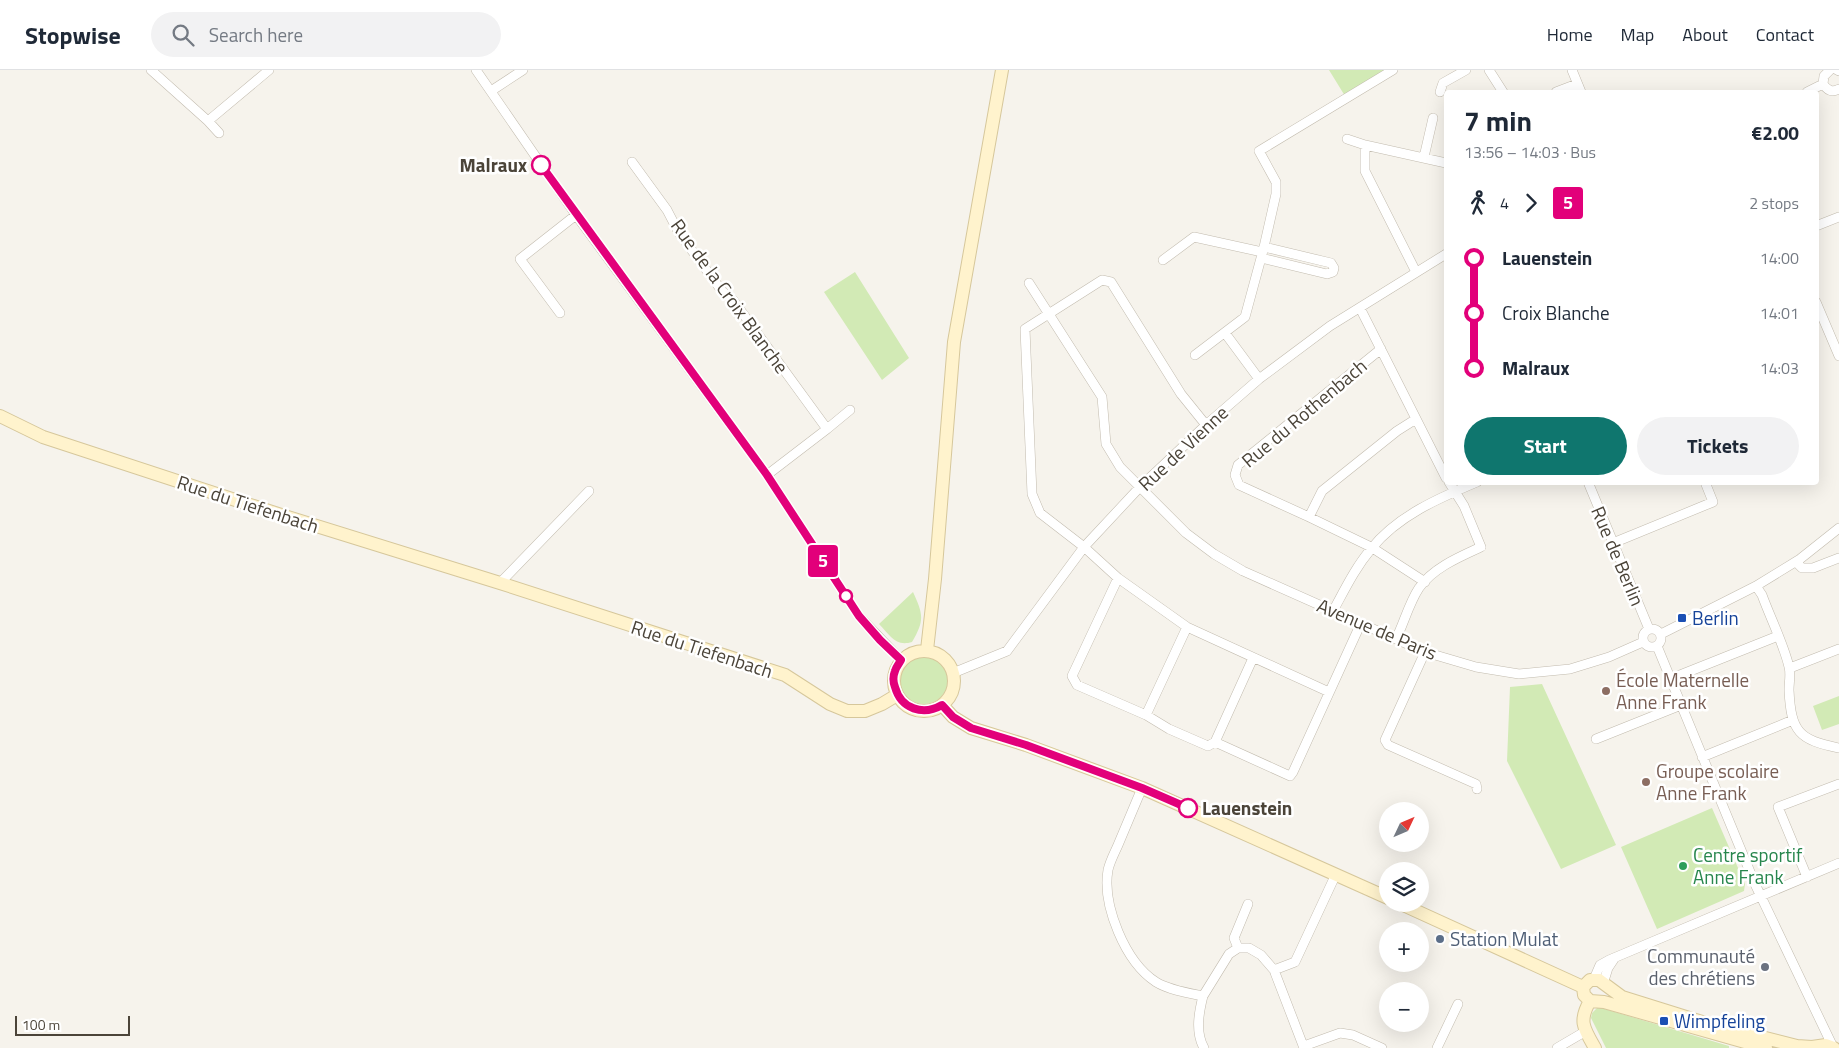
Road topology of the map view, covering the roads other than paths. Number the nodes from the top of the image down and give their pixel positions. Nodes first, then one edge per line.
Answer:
1 (151, 70) edge
2 (269, 70) edge
3 (476, 70) edge
4 (523, 70) edge
5 (1002, 70) edge
6 (1393, 70) edge
7 (1466, 70) edge
8 (1489, 70) edge
9 (1572, 70) edge
10 (1829, 70) edge
11 (1823, 84) junction
12 (1579, 88) edge
13 (1502, 90) edge
14 (1812, 90) edge
15 (491, 91) junction
16 (1440, 92) dead end
17 (1838, 92) edge
18 (1432, 118) dead end
19 (208, 121) junction
20 (220, 133) dead end
21 (1347, 139) dead end
22 (1366, 145) junction
23 (1424, 157) junction
24 (632, 162) dead end
25 (1444, 162) edge
26 (576, 215) junction
27 (1839, 217) edge
28 (1819, 225) edge
29 (1262, 252) junction
30 (1444, 255) edge
31 (1162, 260) dead end
32 (1416, 272) junction
33 (1029, 283) dead end
34 (1360, 308) junction
35 (1819, 309) edge
36 (560, 313) dead end
37 (1048, 314) junction
38 (1225, 333) junction
39 (1380, 349) junction
40 (1195, 355) dead end
41 (1839, 356) edge
42 (1259, 379) junction
43 (850, 410) dead end
44 (0, 416) edge
45 (1416, 419) junction
46 (1206, 425) junction
47 (827, 429) junction
48 (1444, 474) edge
49 (769, 478) junction
50 (1450, 485) edge
51 (1469, 485) edge
52 (1589, 485) edge
53 (1706, 485) edge
54 (1139, 488) junction
55 (589, 491) dead end
56 (1453, 492) junction
57 (1309, 516) junction
58 (1839, 528) edge
59 (1613, 543) junction
60 (1084, 547) junction
61 (1371, 548) junction
62 (1839, 558) edge
63 (1796, 562) junction
64 (1118, 578) junction
65 (1425, 582) junction
66 (500, 583) junction
67 (1756, 586) junction
68 (1334, 611) junction
69 (1361, 623) junction
70 (1187, 627) junction
71 (1649, 629) junction
72 (1661, 634) junction
73 (1778, 636) junction
74 (1396, 639) junction
75 (1644, 642) junction
76 (1657, 646) junction
77 (1839, 649) edge
78 (927, 650) junction
79 (1425, 652) junction
80 (1253, 658) junction
81 (901, 660) junction
82 (1790, 668) junction
83 (953, 673) junction
84 (1670, 679) junction
85 (1329, 692) junction
86 (897, 695) junction
87 (942, 705) junction
88 (1681, 705) junction
89 (1146, 715) junction
90 (1793, 720) junction
91 (1596, 739) dead end
92 (1215, 742) junction
93 (1839, 748) edge
94 (1702, 758) junction
95 (1839, 784) edge
96 (1142, 788) junction
97 (1477, 788) dead end
98 (1839, 863) edge
99 (1336, 874) junction
100 (1807, 877) junction
101 (1379, 894) edge
102 (1761, 896) junction
103 (1248, 904) dead end
104 (1419, 912) edge
105 (1238, 948) junction
106 (1274, 970) junction
107 (1598, 981) junction
108 (1583, 987) junction
109 (1204, 996) junction
110 (1592, 1001) junction
111 (1458, 1004) dead end
112 (1816, 1012) junction
113 (1586, 1031) junction
114 (1304, 1047) edge
115 (1204, 1048) edge
116 (1382, 1048) edge
117 (1437, 1048) edge
118 (1557, 1048) edge
119 (1595, 1048) edge
120 (1766, 1048) edge
121 (1818, 1048) edge
122 (1834, 1048) edge

1 - 19 street
2 - 19 street
3 - 15 street
4 - 15 street
5 - 78 main road
6 - 29 street
7 - 16 street
8 - 13 street
9 - 12 street
10 - 11 street
11 - 14 street
11 - 17 street
15 - 26 street
18 - 23 street
19 - 20 street
21 - 22 street
22 - 23 street
22 - 32 street
23 - 25 street
24 - 47 street, Rue de la Croix Blanche
26 - 36 street
26 - 49 street
27 - 28 street
29 - 29 street
29 - 31 street
29 - 38 street
30 - 32 street, Rue de Vienne
32 - 34 street, Rue de Vienne
33 - 37 street, Avenue de Paris
34 - 39 street
34 - 42 street, Rue de Vienne
35 - 41 street
37 - 46 street
37 - 54 street, Avenue de Paris
37 - 60 street
38 - 40 street
38 - 42 street
39 - 45 street
39 - 57 street, Rue du Rothenbach
42 - 46 street, Rue de Vienne
43 - 47 street
44 - 66 main road, Rue du Tiefenbach
45 - 48 street
45 - 57 street
46 - 54 street, Rue de Vienne
47 - 49 street
49 - 81 street
50 - 56 street
51 - 56 street
52 - 59 street, Rue de Berlin
53 - 59 street
54 - 60 street, Rue de Vienne
54 - 68 street, Avenue de Paris
55 - 66 street
56 - 61 street
56 - 65 street
57 - 61 street, Rue du Rothenbach
58 - 63 street
59 - 71 street, Rue de Berlin
60 - 64 street
60 - 83 street, Rue de Vienne
61 - 65 street, Rue du Rothenbach
61 - 68 street
62 - 63 street
63 - 67 street
64 - 70 street
64 - 89 street
65 - 74 street
66 - 86 main road, Rue du Tiefenbach
67 - 72 street
67 - 73 street
68 - 69 street, Avenue de Paris
69 - 74 street, Avenue de Paris
69 - 85 street
70 - 80 street
70 - 89 street
71 - 72 street
71 - 75 street
72 - 76 street
73 - 82 street
73 - 84 street
74 - 79 street, Avenue de Paris
75 - 76 street
75 - 79 street, Avenue de Paris
76 - 84 street
77 - 82 street
78 - 81 main road
78 - 83 main road
79 - 97 street
80 - 85 street
80 - 92 street
81 - 86 main road
82 - 90 street
83 - 87 main road
84 - 88 street
85 - 92 street
86 - 87 main road
87 - 96 main road
88 - 91 street
88 - 94 street
89 - 92 street
90 - 93 street
90 - 94 street
94 - 102 street
95 - 100 street
96 - 99 main road
96 - 109 street
98 - 100 street
99 - 101 main road
99 - 106 street
100 - 102 street
102 - 107 street
102 - 112 street
103 - 105 street
104 - 108 main road
105 - 106 street
105 - 109 street
106 - 114 street
107 - 108 main road
107 - 110 main road
107 - 121 main road
108 - 110 main road
109 - 115 street
110 - 113 main road
110 - 120 main road
111 - 117 street
112 - 121 street
112 - 122 street
113 - 118 street
113 - 119 main road
114 - 116 street
121 - 122 main road

